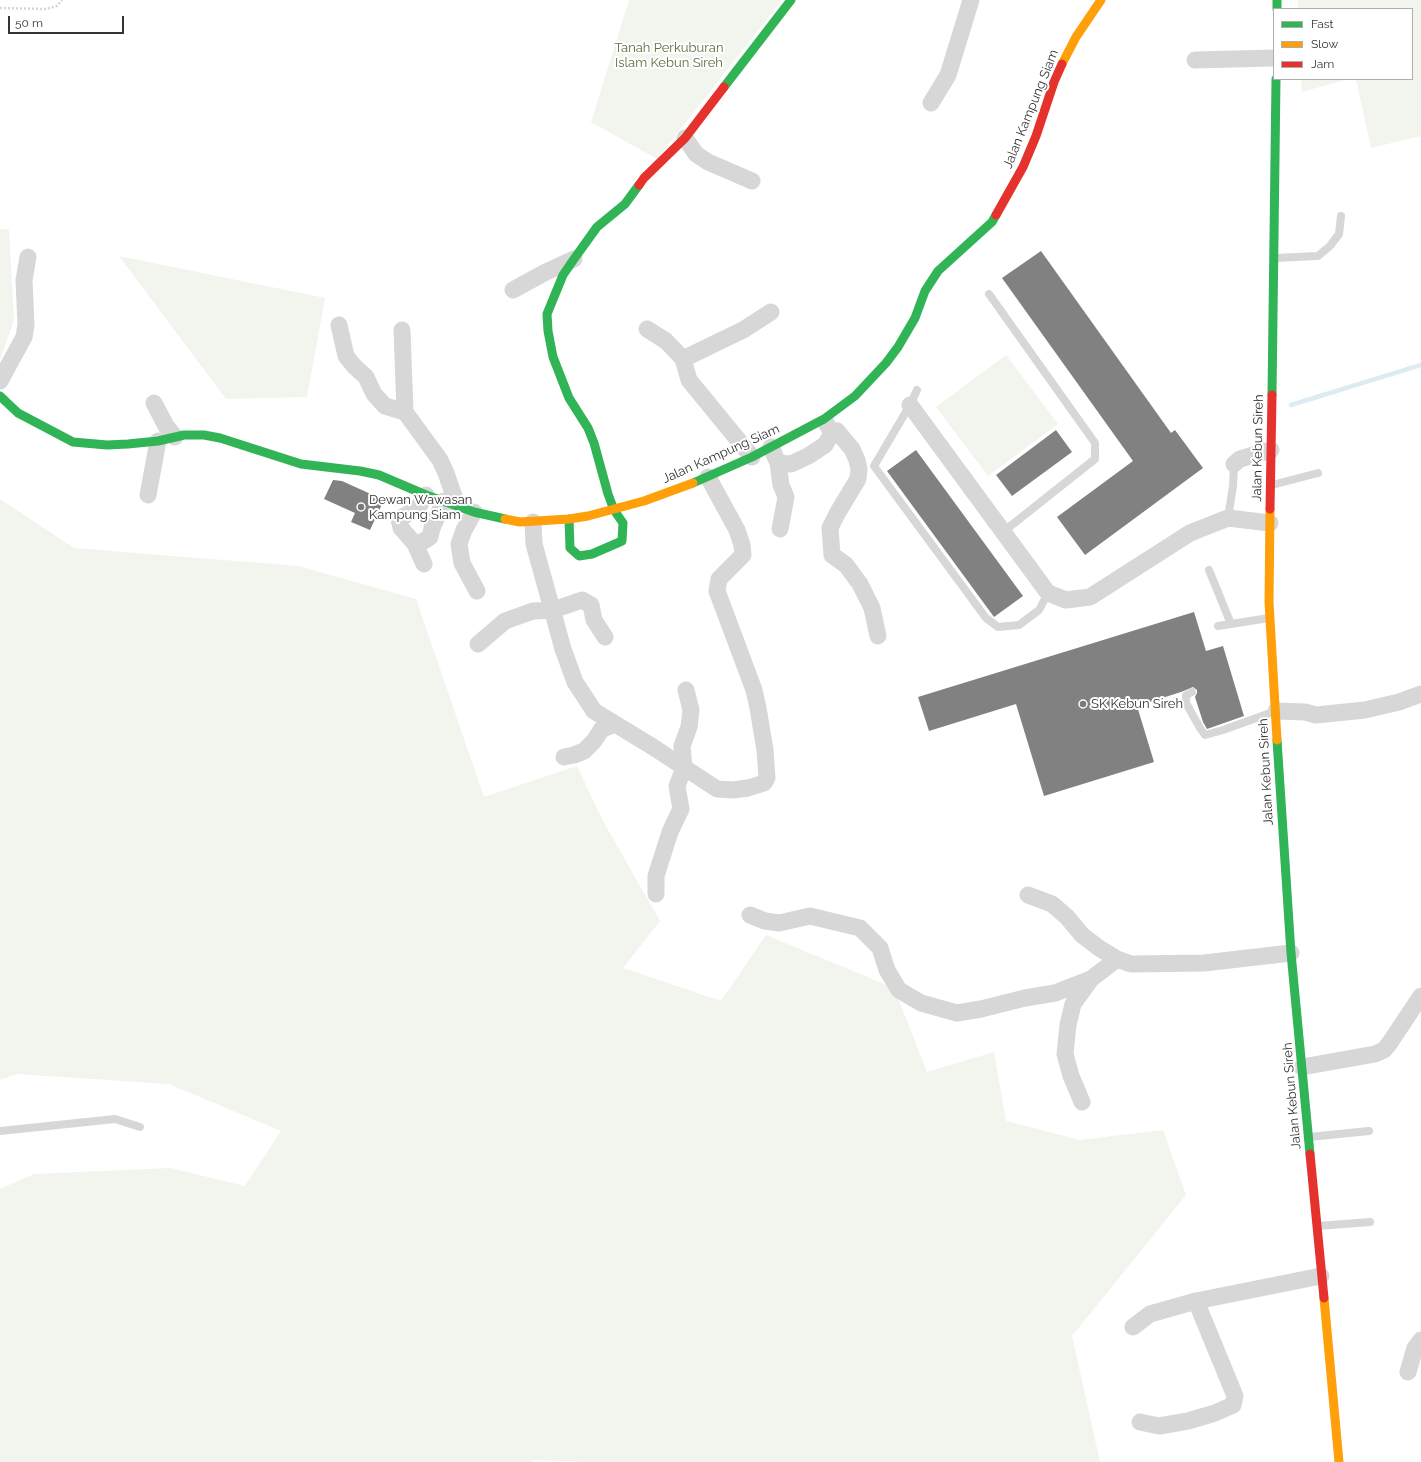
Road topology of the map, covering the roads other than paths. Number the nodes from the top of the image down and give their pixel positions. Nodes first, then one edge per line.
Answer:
1 (791, 0) edge
2 (971, 0) edge
3 (1101, 0) edge
4 (1273, 58) edge
5 (1195, 60) dead end
6 (1276, 80) edge
7 (931, 103) dead end
8 (685, 138) junction
9 (752, 181) dead end
10 (1341, 216) dead end
11 (28, 257) dead end
12 (1274, 258) junction
13 (574, 259) junction
14 (513, 290) dead end
15 (989, 294) dead end
16 (771, 312) dead end
17 (339, 325) dead end
18 (647, 329) dead end
19 (402, 330) dead end
20 (683, 359) junction
21 (0, 381) edge
22 (0, 396) edge
23 (914, 397) joint
24 (154, 403) dead end
25 (405, 412) junction
26 (828, 426) junction
27 (175, 437) junction
28 (158, 441) junction
29 (771, 447) junction
30 (1271, 450) junction
31 (752, 457) junction
32 (778, 463) junction
33 (1234, 464) joint
34 (1318, 473) dead end
35 (708, 477) junction
36 (1271, 485) junction
37 (148, 494) dead end
38 (426, 495) junction
39 (450, 503) junction
40 (614, 510) junction
41 (474, 512) junction
42 (1228, 518) junction
43 (569, 519) junction
44 (533, 522) junction
45 (1270, 522) junction
46 (780, 529) dead end
47 (1003, 532) junction
48 (415, 544) junction
49 (424, 564) dead end
50 (1209, 570) dead end
51 (477, 591) dead end
52 (1048, 593) junction
53 (553, 610) junction
54 (1270, 618) junction
55 (1231, 624) junction
56 (1218, 626) dead end
57 (878, 636) dead end
58 (605, 637) dead end
59 (478, 644) dead end
60 (686, 690) dead end
61 (1192, 692) dead end
62 (1421, 694) edge
63 (1276, 711) junction
64 (614, 724) junction
65 (564, 757) dead end
66 (684, 768) junction
67 (656, 894) dead end
68 (1028, 895) dead end
69 (750, 915) dead end
70 (1291, 953) junction
71 (1117, 959) junction
72 (1091, 979) junction
73 (1421, 996) edge
74 (1302, 1067) junction
75 (1082, 1102) dead end
76 (140, 1127) dead end
77 (0, 1131) edge
78 (1369, 1131) dead end
79 (1308, 1137) junction
80 (1370, 1222) dead end
81 (1317, 1226) junction
82 (1322, 1276) junction
83 (1196, 1301) junction
84 (1133, 1327) dead end
85 (1421, 1340) edge
86 (1408, 1372) dead end
87 (1140, 1422) dead end
88 (1339, 1462) edge

1 - 8 street
2 - 7 street
3 - 26 street, Jalan Kampung Siam
4 - 5 street
6 - 12 street, Jalan Kebun Sireh
8 - 9 street
8 - 13 street
10 - 12 lane
11 - 21 street
12 - 30 street, Jalan Kebun Sireh
13 - 14 street
13 - 40 street
15 - 47 lane
16 - 20 street
17 - 25 street
18 - 20 street
19 - 25 street
20 - 31 street
22 - 28 street, Jalan Kampung Siam
23 - 47 street
23 - 52 lane
24 - 27 street
25 - 39 street
26 - 29 street, Jalan Kampung Siam
26 - 32 street
26 - 57 street
27 - 28 street, Jalan Kampung Siam
27 - 38 street, Jalan Kampung Siam
28 - 37 street
29 - 31 street, Jalan Kampung Siam
29 - 32 street
30 - 33 street
30 - 36 street, Jalan Kebun Sireh
31 - 35 street, Jalan Kampung Siam
32 - 46 street
33 - 42 lane
34 - 36 lane
35 - 40 street, Jalan Kampung Siam
35 - 66 street
36 - 45 street, Jalan Kebun Sireh
38 - 39 street, Jalan Kampung Siam
38 - 48 street
39 - 41 street, Jalan Kampung Siam
39 - 48 street
40 - 43 street, Jalan Kampung Siam
40 - 43 street
41 - 44 street, Jalan Kampung Siam
41 - 51 street
42 - 45 street
42 - 52 street
43 - 44 street, Jalan Kampung Siam
44 - 53 street
45 - 54 street, Jalan Kebun Sireh
47 - 52 street
48 - 49 street
50 - 55 lane
53 - 58 street
53 - 59 street
53 - 64 street
54 - 55 lane
54 - 63 street, Jalan Kebun Sireh
55 - 56 lane
60 - 66 street
61 - 63 lane
62 - 63 street
63 - 70 street, Jalan Kebun Sireh
64 - 65 street
64 - 66 street
66 - 67 street
68 - 71 street
69 - 72 street
70 - 71 street
70 - 74 street, Jalan Kebun Sireh
71 - 72 street
72 - 75 street
73 - 74 street
74 - 79 street, Jalan Kebun Sireh
76 - 77 lane
78 - 79 lane
79 - 81 street, Jalan Kebun Sireh
80 - 81 lane
81 - 82 street, Jalan Kebun Sireh
82 - 83 street
82 - 88 street, Jalan Kebun Sireh
83 - 84 street
83 - 87 street
85 - 86 street

